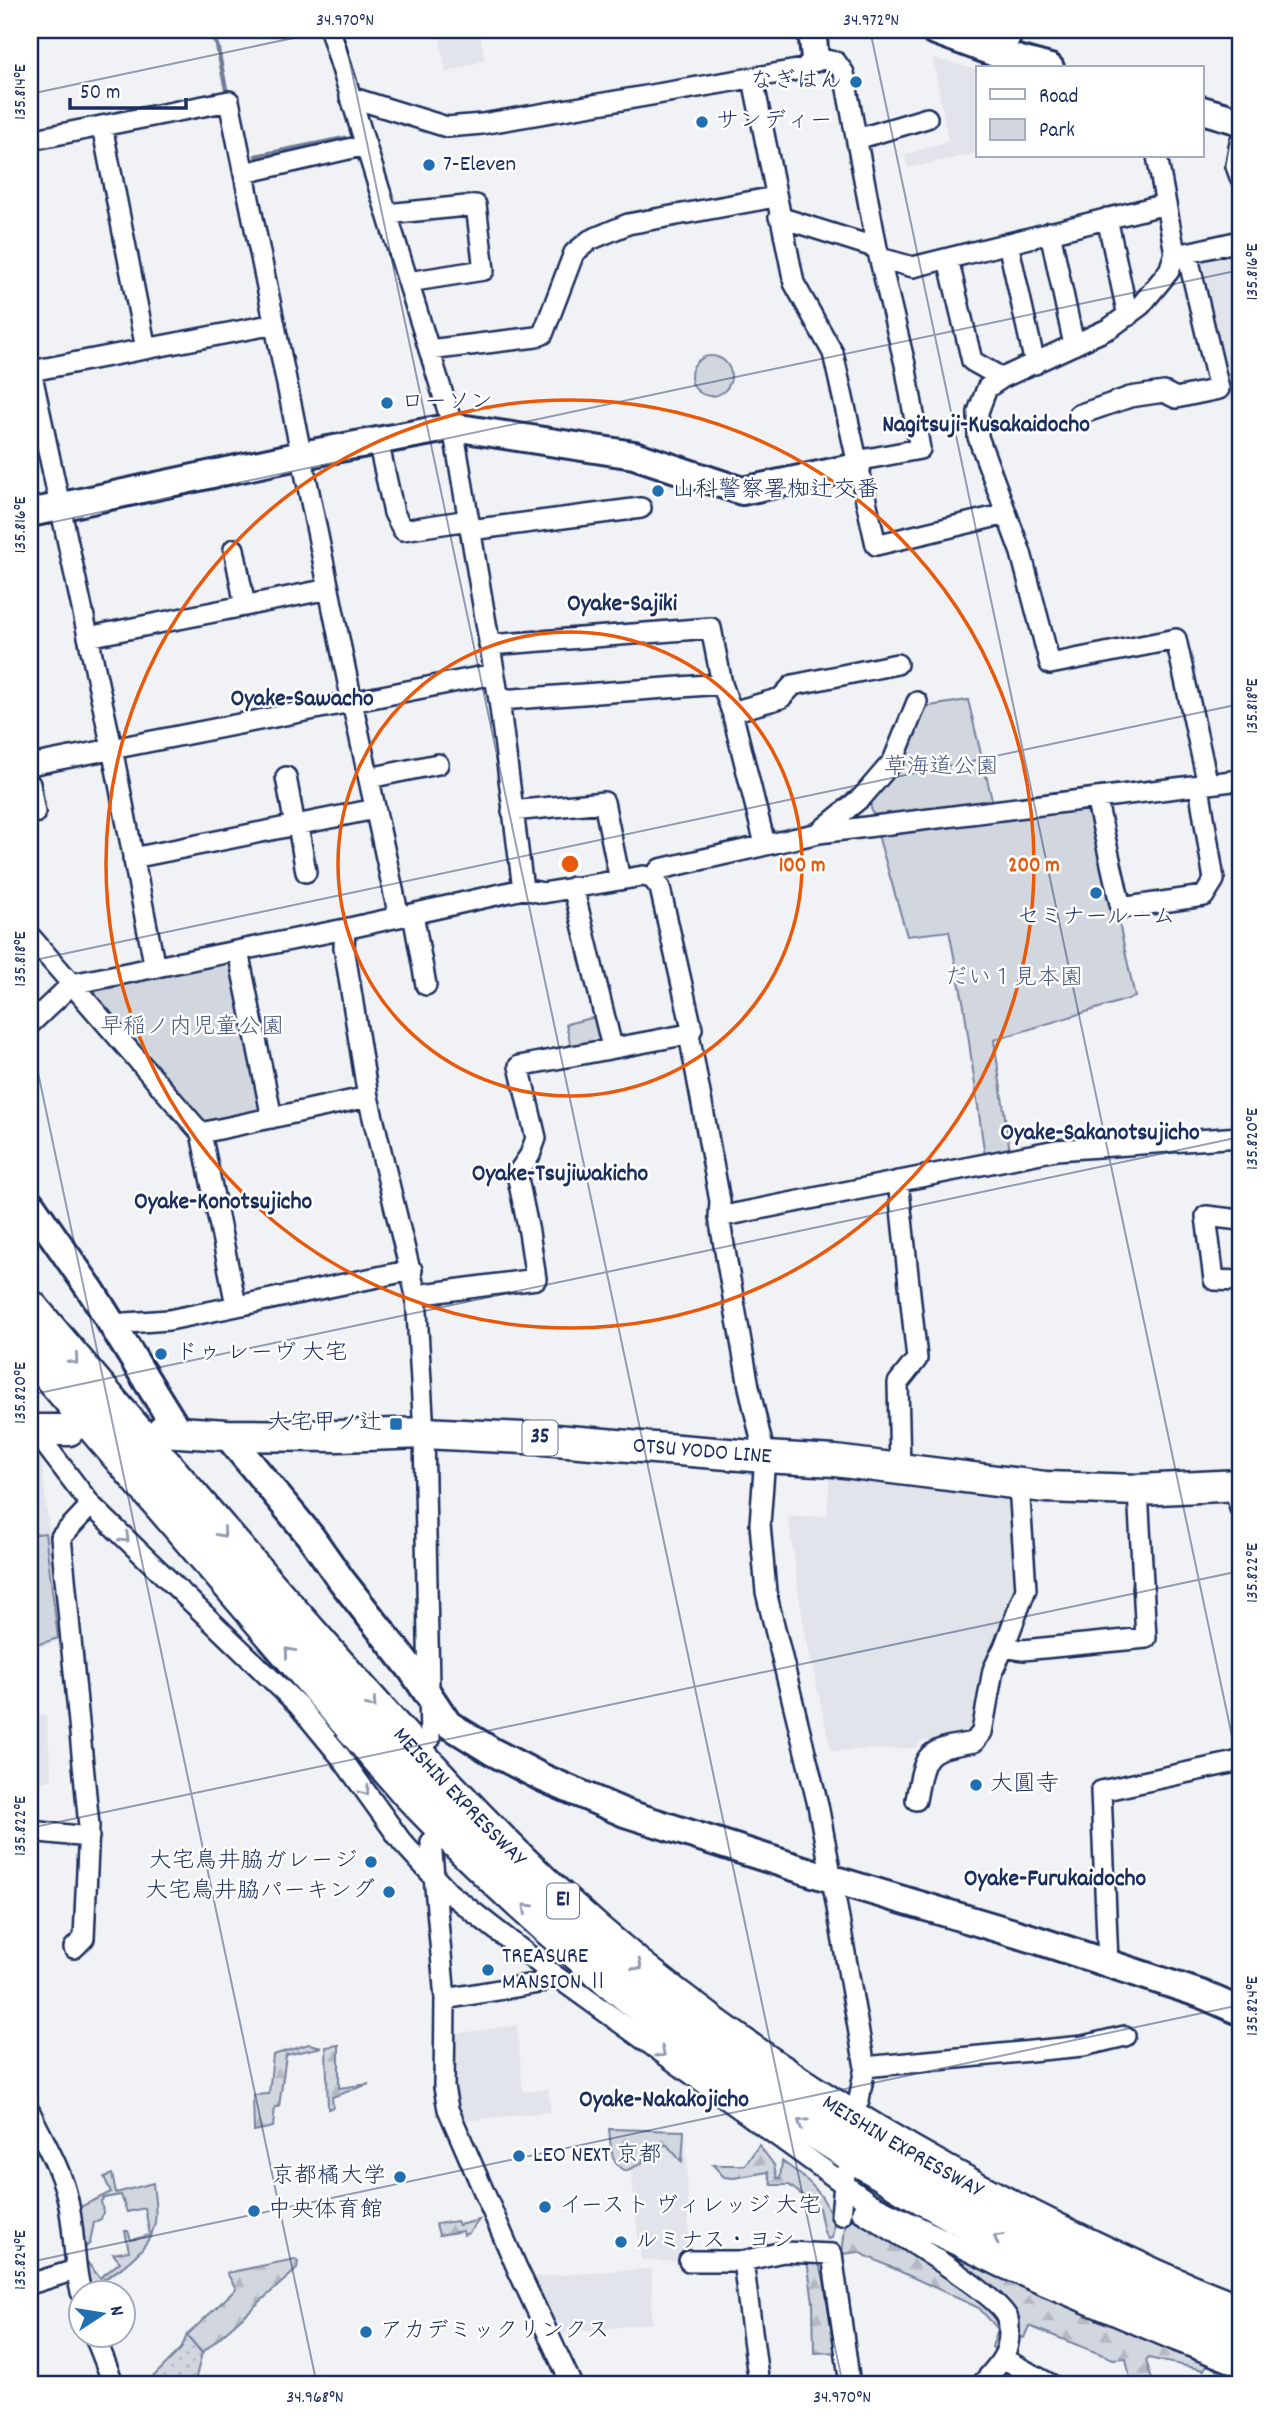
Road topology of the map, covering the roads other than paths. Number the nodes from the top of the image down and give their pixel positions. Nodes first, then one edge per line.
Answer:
1 (330, 30) edge
2 (812, 30) edge
3 (933, 30) edge
4 (1010, 30) edge
5 (998, 54) junction
6 (815, 58) junction
7 (1043, 66) edge
8 (753, 79) junction
9 (350, 97) junction
10 (1204, 111) edge
11 (927, 118) dead end
12 (1240, 121) edge
13 (102, 126) junction
14 (856, 139) junction
15 (30, 140) edge
16 (1240, 142) edge
17 (366, 145) junction
18 (1157, 158) edge
19 (244, 173) junction
20 (1240, 177) edge
21 (775, 197) junction
22 (1166, 204) junction
23 (387, 214) junction
24 (779, 217) junction
25 (1107, 218) junction
26 (1050, 232) junction
27 (1240, 241) edge
28 (1007, 243) junction
29 (878, 253) junction
30 (1181, 253) junction
31 (948, 258) junction
32 (408, 282) junction
33 (1128, 316) junction
34 (275, 324) junction
35 (1074, 345) junction
36 (146, 349) junction
37 (429, 350) junction
38 (1035, 364) junction
39 (30, 369) edge
40 (1002, 378) junction
41 (1078, 415) dead end
42 (453, 426) junction
43 (378, 441) junction
44 (302, 456) junction
45 (857, 464) junction
46 (60, 506) junction
47 (641, 508) dead end
48 (30, 513) edge
49 (1006, 514) junction
50 (470, 525) junction
51 (234, 549) dead end
52 (329, 589) junction
53 (245, 606) junction
54 (88, 637) junction
55 (489, 645) junction
56 (897, 664) dead end
57 (494, 674) junction
58 (722, 684) junction
59 (499, 700) junction
60 (352, 702) junction
61 (917, 702) dead end
62 (732, 712) junction
63 (112, 748) junction
64 (438, 764) dead end
65 (30, 765) edge
66 (286, 776) dead end
67 (369, 778) junction
68 (1240, 780) edge
69 (30, 784) edge
70 (1203, 785) junction
71 (1096, 798) junction
72 (376, 809) junction
73 (512, 811) junction
74 (34, 813) dead end
75 (296, 825) junction
76 (819, 832) junction
77 (765, 844) junction
78 (134, 858) junction
79 (306, 872) dead end
80 (652, 878) junction
81 (620, 880) junction
82 (573, 887) junction
83 (523, 889) junction
84 (406, 915) junction
85 (345, 929) junction
86 (30, 936) edge
87 (238, 951) junction
88 (155, 968) junction
89 (72, 984) junction
90 (426, 985) dead end
91 (30, 1024) edge
92 (689, 1034) junction
93 (612, 1047) junction
94 (368, 1097) junction
95 (272, 1118) junction
96 (201, 1133) junction
97 (1240, 1137) edge
98 (898, 1181) junction
99 (30, 1203) edge
100 (719, 1217) junction
101 (1240, 1220) edge
102 (411, 1270) junction
103 (1240, 1281) edge
104 (416, 1295) junction
105 (236, 1305) junction
106 (30, 1308) edge
107 (112, 1324) junction
108 (30, 1351) edge
109 (31, 1429) edge
110 (69, 1430) dead end
111 (170, 1431) joint
112 (425, 1433) junction
113 (227, 1435) junction
114 (765, 1457) junction
115 (900, 1469) junction
116 (1019, 1485) junction
117 (1138, 1490) junction
118 (1238, 1493) edge
119 (91, 1505) junction
120 (1004, 1647) junction
121 (429, 1695) junction
122 (430, 1739) dead end
123 (1240, 1761) edge
124 (916, 1800) dead end
125 (30, 1831) edge
126 (89, 1837) junction
127 (431, 1842) dead end
128 (433, 1876) junction
129 (832, 1879) junction
130 (74, 1948) dead end
131 (1108, 1963) junction
132 (550, 1972) junction
133 (445, 1999) junction
134 (1240, 2011) edge
135 (1125, 2036) dead end
136 (865, 2067) junction
137 (859, 2099) dead end
138 (30, 2112) edge
139 (843, 2193) junction
140 (688, 2261) dead end
141 (743, 2261) junction
142 (75, 2270) junction
143 (77, 2278) edge
144 (30, 2284) edge
145 (1240, 2312) edge
146 (1240, 2343) edge
147 (99, 2348) edge
148 (1004, 2360) junction
149 (1240, 2366) edge
150 (114, 2385) edge
151 (572, 2385) edge
152 (759, 2385) edge
153 (850, 2385) edge
154 (981, 2385) edge
155 (1052, 2385) edge

1 - 9 street
2 - 6 street
3 - 5 street
4 - 5 street
5 - 7 street
6 - 8 street
6 - 14 street
8 - 9 street
8 - 21 street
9 - 17 street
10 - 12 street
11 - 14 street
13 - 15 street
13 - 19 street
13 - 36 street
14 - 29 street
16 - 20 street
17 - 19 street
17 - 23 street
18 - 22 street
19 - 34 street
21 - 24 street
21 - 37 street
22 - 25 street
22 - 30 street
23 - 32 street
23 - 32 street
24 - 29 street
24 - 45 street
25 - 26 street
25 - 33 street
26 - 28 street
26 - 35 street
27 - 30 street
28 - 31 street
28 - 38 street
29 - 31 street
29 - 45 street
30 - 33 street
30 - 41 street
31 - 40 street
32 - 37 street
33 - 35 street
34 - 36 street
34 - 44 street
35 - 38 street
36 - 39 street
37 - 42 street
38 - 40 street
39 - 46 street
40 - 49 street
42 - 43 street
42 - 45 street
42 - 50 street
43 - 44 street
43 - 50 street
44 - 46 street
44 - 52 street
45 - 49 street
46 - 48 street
46 - 54 street
47 - 50 street
49 - 70 street
50 - 55 street
51 - 53 street
52 - 53 street
52 - 60 street
53 - 54 street
54 - 63 street
55 - 57 street
55 - 58 street
56 - 62 street
57 - 59 street
57 - 60 street
58 - 59 street
58 - 62 street
59 - 73 street
60 - 63 street
60 - 67 street
61 - 76 street
62 - 77 street
63 - 65 street
63 - 78 street
64 - 67 street
66 - 75 street
67 - 72 street
68 - 70 street
69 - 74 street
70 - 71 street
70 - 71 street
71 - 76 street
72 - 75 street
72 - 84 street
73 - 81 street
73 - 83 street
75 - 78 street
75 - 79 street
76 - 77 street
77 - 80 street
78 - 88 street
80 - 81 street
80 - 92 street
81 - 82 street
82 - 83 street
82 - 93 street
83 - 84 street
84 - 85 street
84 - 90 street
85 - 87 street
85 - 94 street
86 - 89 street
87 - 88 street
87 - 95 street
88 - 89 street
89 - 91 street
89 - 96 street
92 - 93 street
92 - 100 street
93 - 104 street
94 - 95 street
94 - 102 street
95 - 96 street
96 - 105 street
97 - 98 street
98 - 100 street
98 - 115 street
99 - 107 street
100 - 114 street
101 - 103 street
102 - 104 street
102 - 105 street
104 - 112 street
105 - 107 street
106 -> 145 highway, MEISHIN EXPRESSWAY / E1
107 - 111 street
146 -> 108 highway, MEISHIN EXPRESSWAY / E1
109 - 110 main road
109 - 119 street
111 - 113 main road, OTSU YODO LINE / 35
112 - 113 main road, OTSU YODO LINE / 35
112 - 114 main road, OTSU YODO LINE / 35
112 - 121 street
113 - 121 street
114 - 115 main road, OTSU YODO LINE / 35
114 - 129 street
115 - 116 main road, OTSU YODO LINE / 35
116 - 117 main road, OTSU YODO LINE / 35
116 - 120 street
117 - 118 main road, OTSU YODO LINE / 35
117 - 120 street
119 - 126 street
119 -> 128 street
120 - 124 street
121 - 122 street
121 - 129 street
123 - 131 street
125 - 126 street
126 - 130 street
127 - 128 street
128 - 132 street
128 - 133 street
129 - 131 street
129 - 136 street
131 - 134 street
132 - 133 street
132 -> 139 street
133 - 151 street
135 - 136 street
136 - 137 street
138 - 142 street
139 - 148 street
139 - 149 street
140 - 141 street
141 - 152 street
141 - 153 street
142 - 143 street
142 - 144 street
147 - 150 street
148 - 154 street
148 - 155 street

